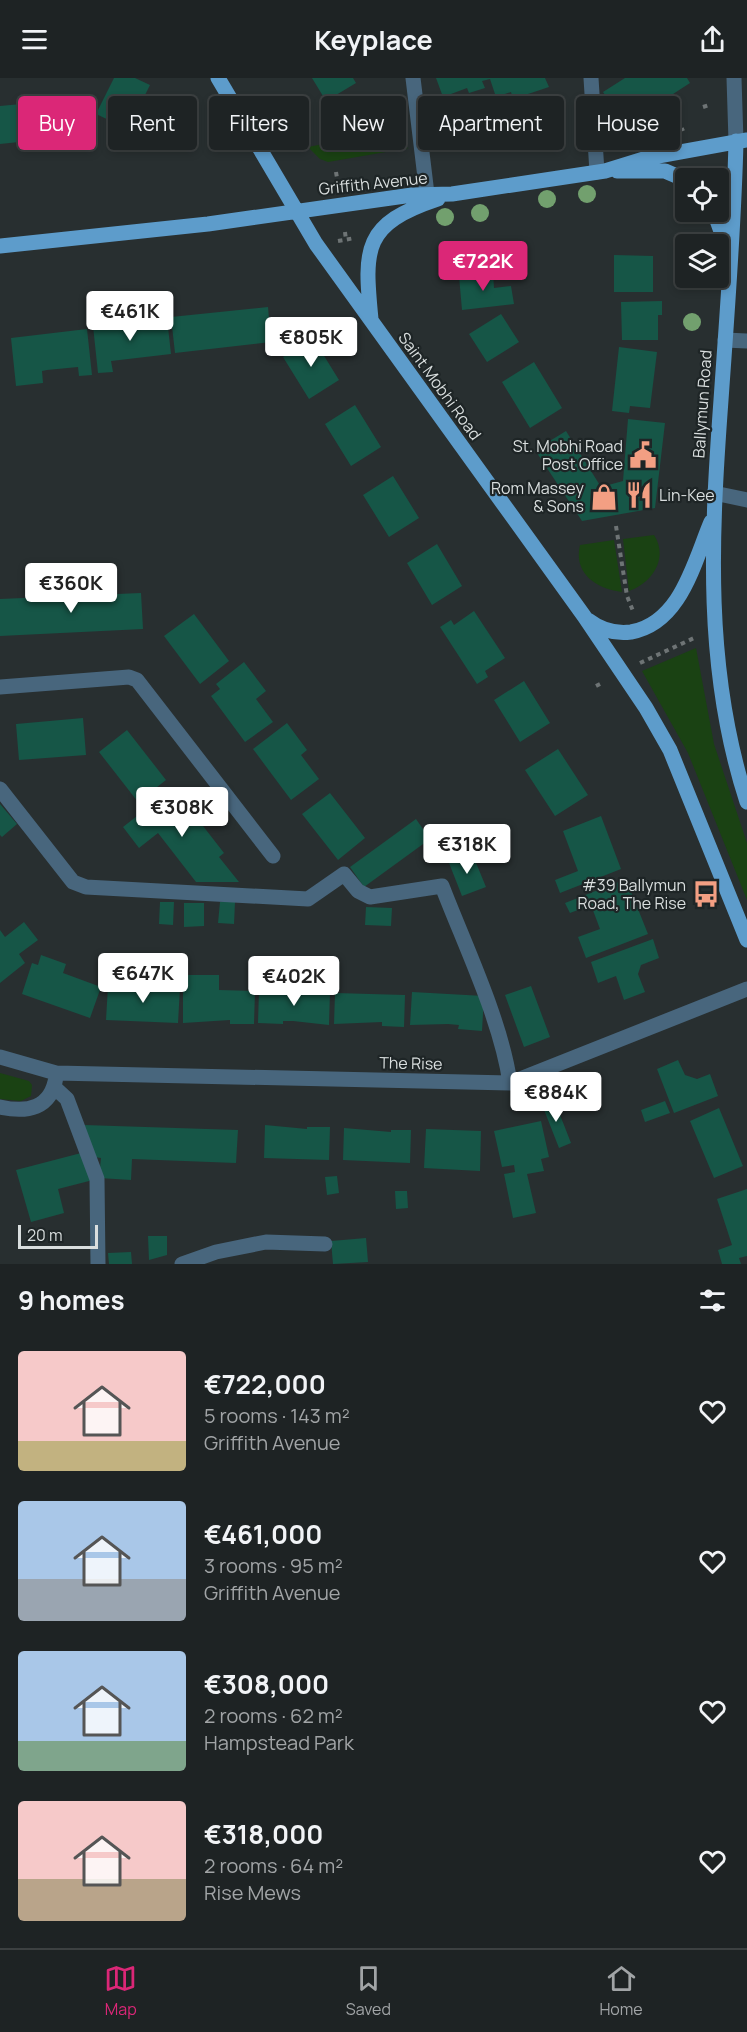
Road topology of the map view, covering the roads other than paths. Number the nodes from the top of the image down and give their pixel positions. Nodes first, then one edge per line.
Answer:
1 (218, 78) edge
2 (413, 78) edge
3 (591, 78) edge
4 (734, 78) edge
5 (742, 141) edge
6 (601, 172) junction
7 (675, 175) edge
8 (427, 194) junction
9 (452, 194) junction
10 (296, 210) junction
11 (718, 222) edge
12 (0, 246) edge
13 (731, 260) junction
14 (372, 322) junction
15 (725, 340) junction
16 (747, 341) edge
17 (714, 493) junction
18 (747, 500) edge
19 (714, 514) junction
20 (584, 616) junction
21 (0, 687) edge
22 (0, 789) edge
23 (747, 802) edge
24 (273, 856) dead end
25 (747, 940) edge
26 (747, 989) edge
27 (0, 1057) edge
28 (55, 1080) junction
29 (510, 1083) junction
30 (0, 1107) edge
31 (325, 1244) dead end
32 (98, 1264) edge
33 (182, 1264) edge

1 - 10 main road, Saint Mobhi Road
2 - 8 street
3 - 6 street
4 - 5 street, Ballymun Road
5 - 6 main road, Griffith Avenue
5 - 13 main road, Ballymun Road
6 - 7 main road
6 - 9 main road, Griffith Avenue
8 - 9 main road, Griffith Avenue
8 - 10 main road, Griffith Avenue
9 - 14 main road
10 - 12 main road, Griffith Avenue
10 - 14 main road, Saint Mobhi Road
11 - 13 main road
13 - 15 main road, Ballymun Road
14 - 20 main road, Saint Mobhi Road
15 - 16 street
15 - 17 main road, Ballymun Road
17 - 18 street
17 - 19 main road, Ballymun Road
19 - 20 main road
19 - 23 main road, Ballymun Road
20 - 25 main road, Saint Mobhi Road
21 - 24 street
22 - 29 street
26 - 29 street, The Rise
27 - 28 street, The Rise
28 - 29 street, The Rise
28 - 30 street
28 - 32 street
31 - 33 street

